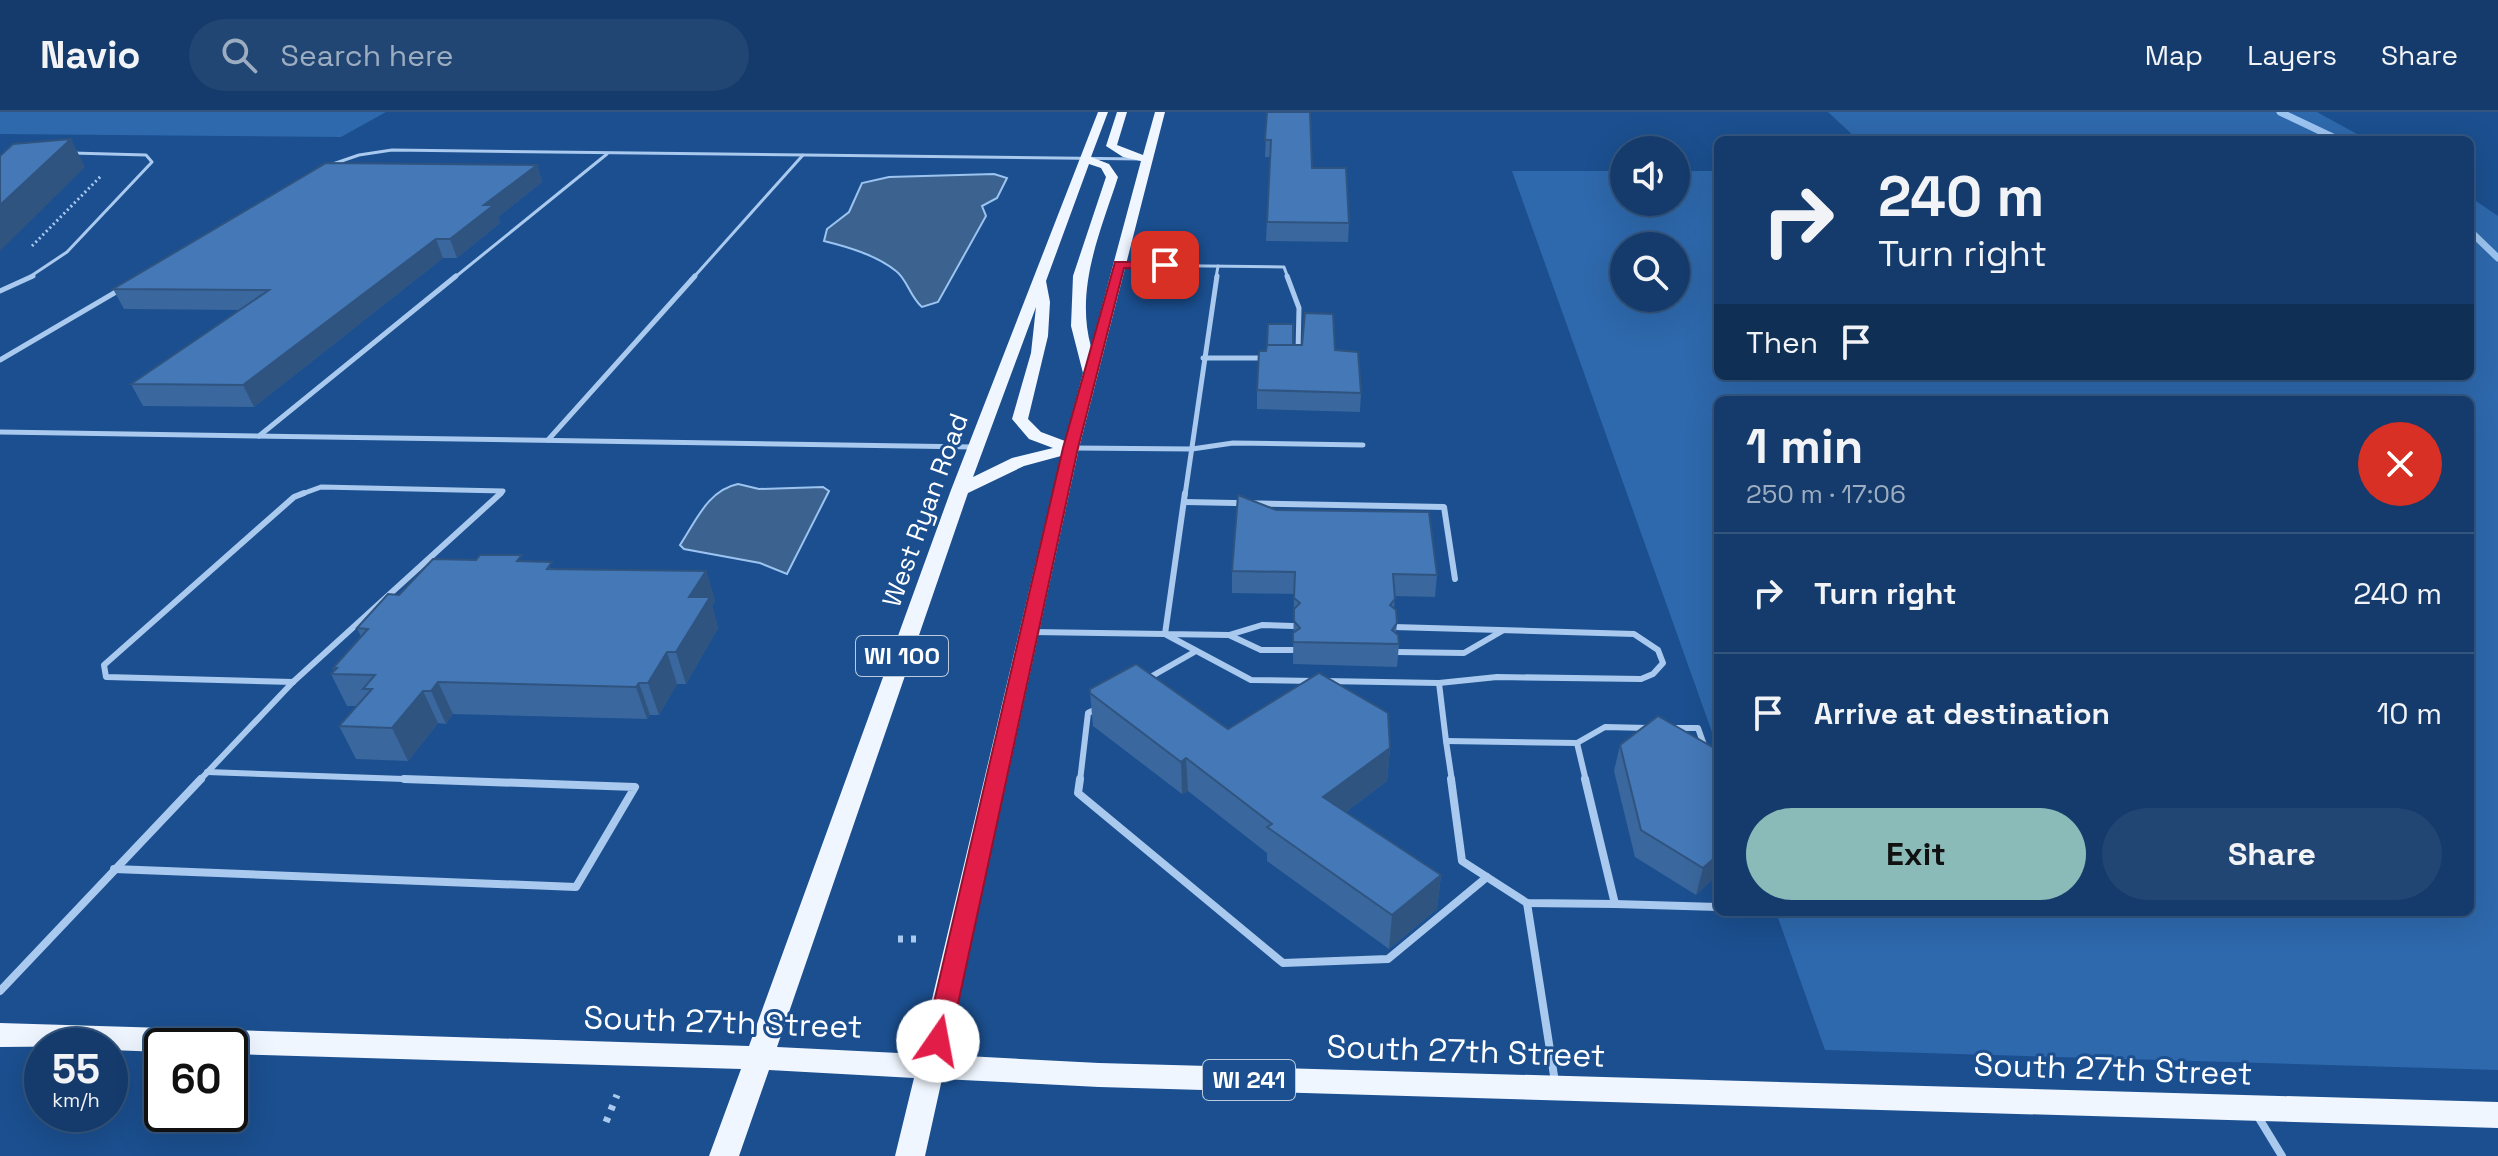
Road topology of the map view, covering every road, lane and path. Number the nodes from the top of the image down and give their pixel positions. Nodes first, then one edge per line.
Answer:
1 (1103, 112) edge
2 (1122, 112) edge
3 (1160, 112) edge
4 (63, 153) dead end
5 (608, 153) junction
6 (803, 155) junction
7 (1087, 159) junction
8 (1146, 159) junction
9 (323, 170) edge
10 (106, 171) dead end
11 (24, 256) dead end
12 (1119, 265) junction
13 (1218, 266) junction
14 (1042, 276) junction
15 (121, 289) edge
16 (0, 291) edge
17 (1203, 358) junction
18 (1267, 358) edge
19 (1298, 359) edge
20 (0, 360) edge
21 (1090, 374) junction
22 (0, 432) edge
23 (259, 436) junction
24 (548, 440) junction
25 (1363, 445) dead end
26 (977, 447) junction
27 (1071, 448) junction
28 (1192, 449) junction
29 (960, 490) junction
30 (1185, 502) junction
31 (1455, 579) dead end
32 (1293, 626) edge
33 (1394, 627) edge
34 (1029, 631) junction
35 (1502, 631) junction
36 (1165, 634) junction
37 (1229, 635) junction
38 (1293, 650) edge
39 (1196, 651) junction
40 (1396, 652) edge
41 (293, 682) junction
42 (1142, 682) edge
43 (1439, 683) junction
44 (1101, 705) edge
45 (1651, 728) edge
46 (1667, 728) edge
47 (1446, 741) junction
48 (1577, 743) junction
49 (1708, 757) edge
50 (207, 772) junction
51 (114, 869) junction
52 (1487, 877) junction
53 (1527, 903) junction
54 (1615, 904) junction
55 (1714, 907) edge
56 (898, 939) dead end
57 (921, 939) dead end
58 (0, 991) edge
59 (0, 1035) edge
60 (760, 1058) junction
61 (932, 1067) junction
62 (1557, 1090) junction
63 (617, 1095) dead end
64 (2253, 1109) junction
65 (2498, 1115) edge
66 (606, 1122) dead end
67 (724, 1156) edge
68 (910, 1156) edge
69 (2282, 1156) edge

1 - 7 main road, West Ryan Road / WI 100
2 - 8 main road
3 - 8 main road
4 - 16 lane
5 - 6 lane
5 - 9 lane
5 - 23 lane
6 - 7 lane
6 - 24 lane
7 - 8 lane
7 - 14 main road, West Ryan Road / WI 100
7 - 21 main road
8 - 12 main road
10 - 11 path
12 - 13 lane
12 - 21 main road
13 - 17 lane
13 - 19 lane
14 - 26 main road, West Ryan Road / WI 100
14 - 27 main road
15 - 20 lane
17 - 18 lane
17 - 28 lane
21 - 27 main road
22 - 23 lane
23 - 24 lane
24 - 26 lane
25 - 28 lane
26 - 29 main road, West Ryan Road / WI 100
27 - 28 lane
27 - 29 main road
27 - 34 main road
28 - 30 lane
29 - 60 main road, West Ryan Road / WI 100
30 - 31 lane
30 - 36 lane
32 - 37 lane
33 - 35 lane
34 - 36 lane
34 - 61 main road
35 - 40 lane
35 - 43 lane
36 - 37 lane
36 - 39 lane
37 - 38 lane
39 - 42 lane
39 - 43 lane
41 - 41 lane
41 - 50 lane
43 - 47 lane
44 - 52 lane
45 - 48 lane
46 - 49 lane
47 - 48 lane
47 - 52 lane
48 - 54 lane
50 - 51 lane
50 - 51 lane
51 - 58 lane
52 - 53 lane
53 - 54 lane
53 - 62 lane
54 - 55 lane
56 - 57 path
59 - 60 main road, South 27th Street / WI 241
60 - 61 main road, South 27th Street / WI 241
60 - 67 main road, West Ryan Road / WI 100
61 - 62 main road, South 27th Street / WI 241
61 - 68 main road
62 - 64 main road, South 27th Street / WI 241
63 - 66 path
64 - 65 main road, South 27th Street / WI 241
64 - 69 lane

